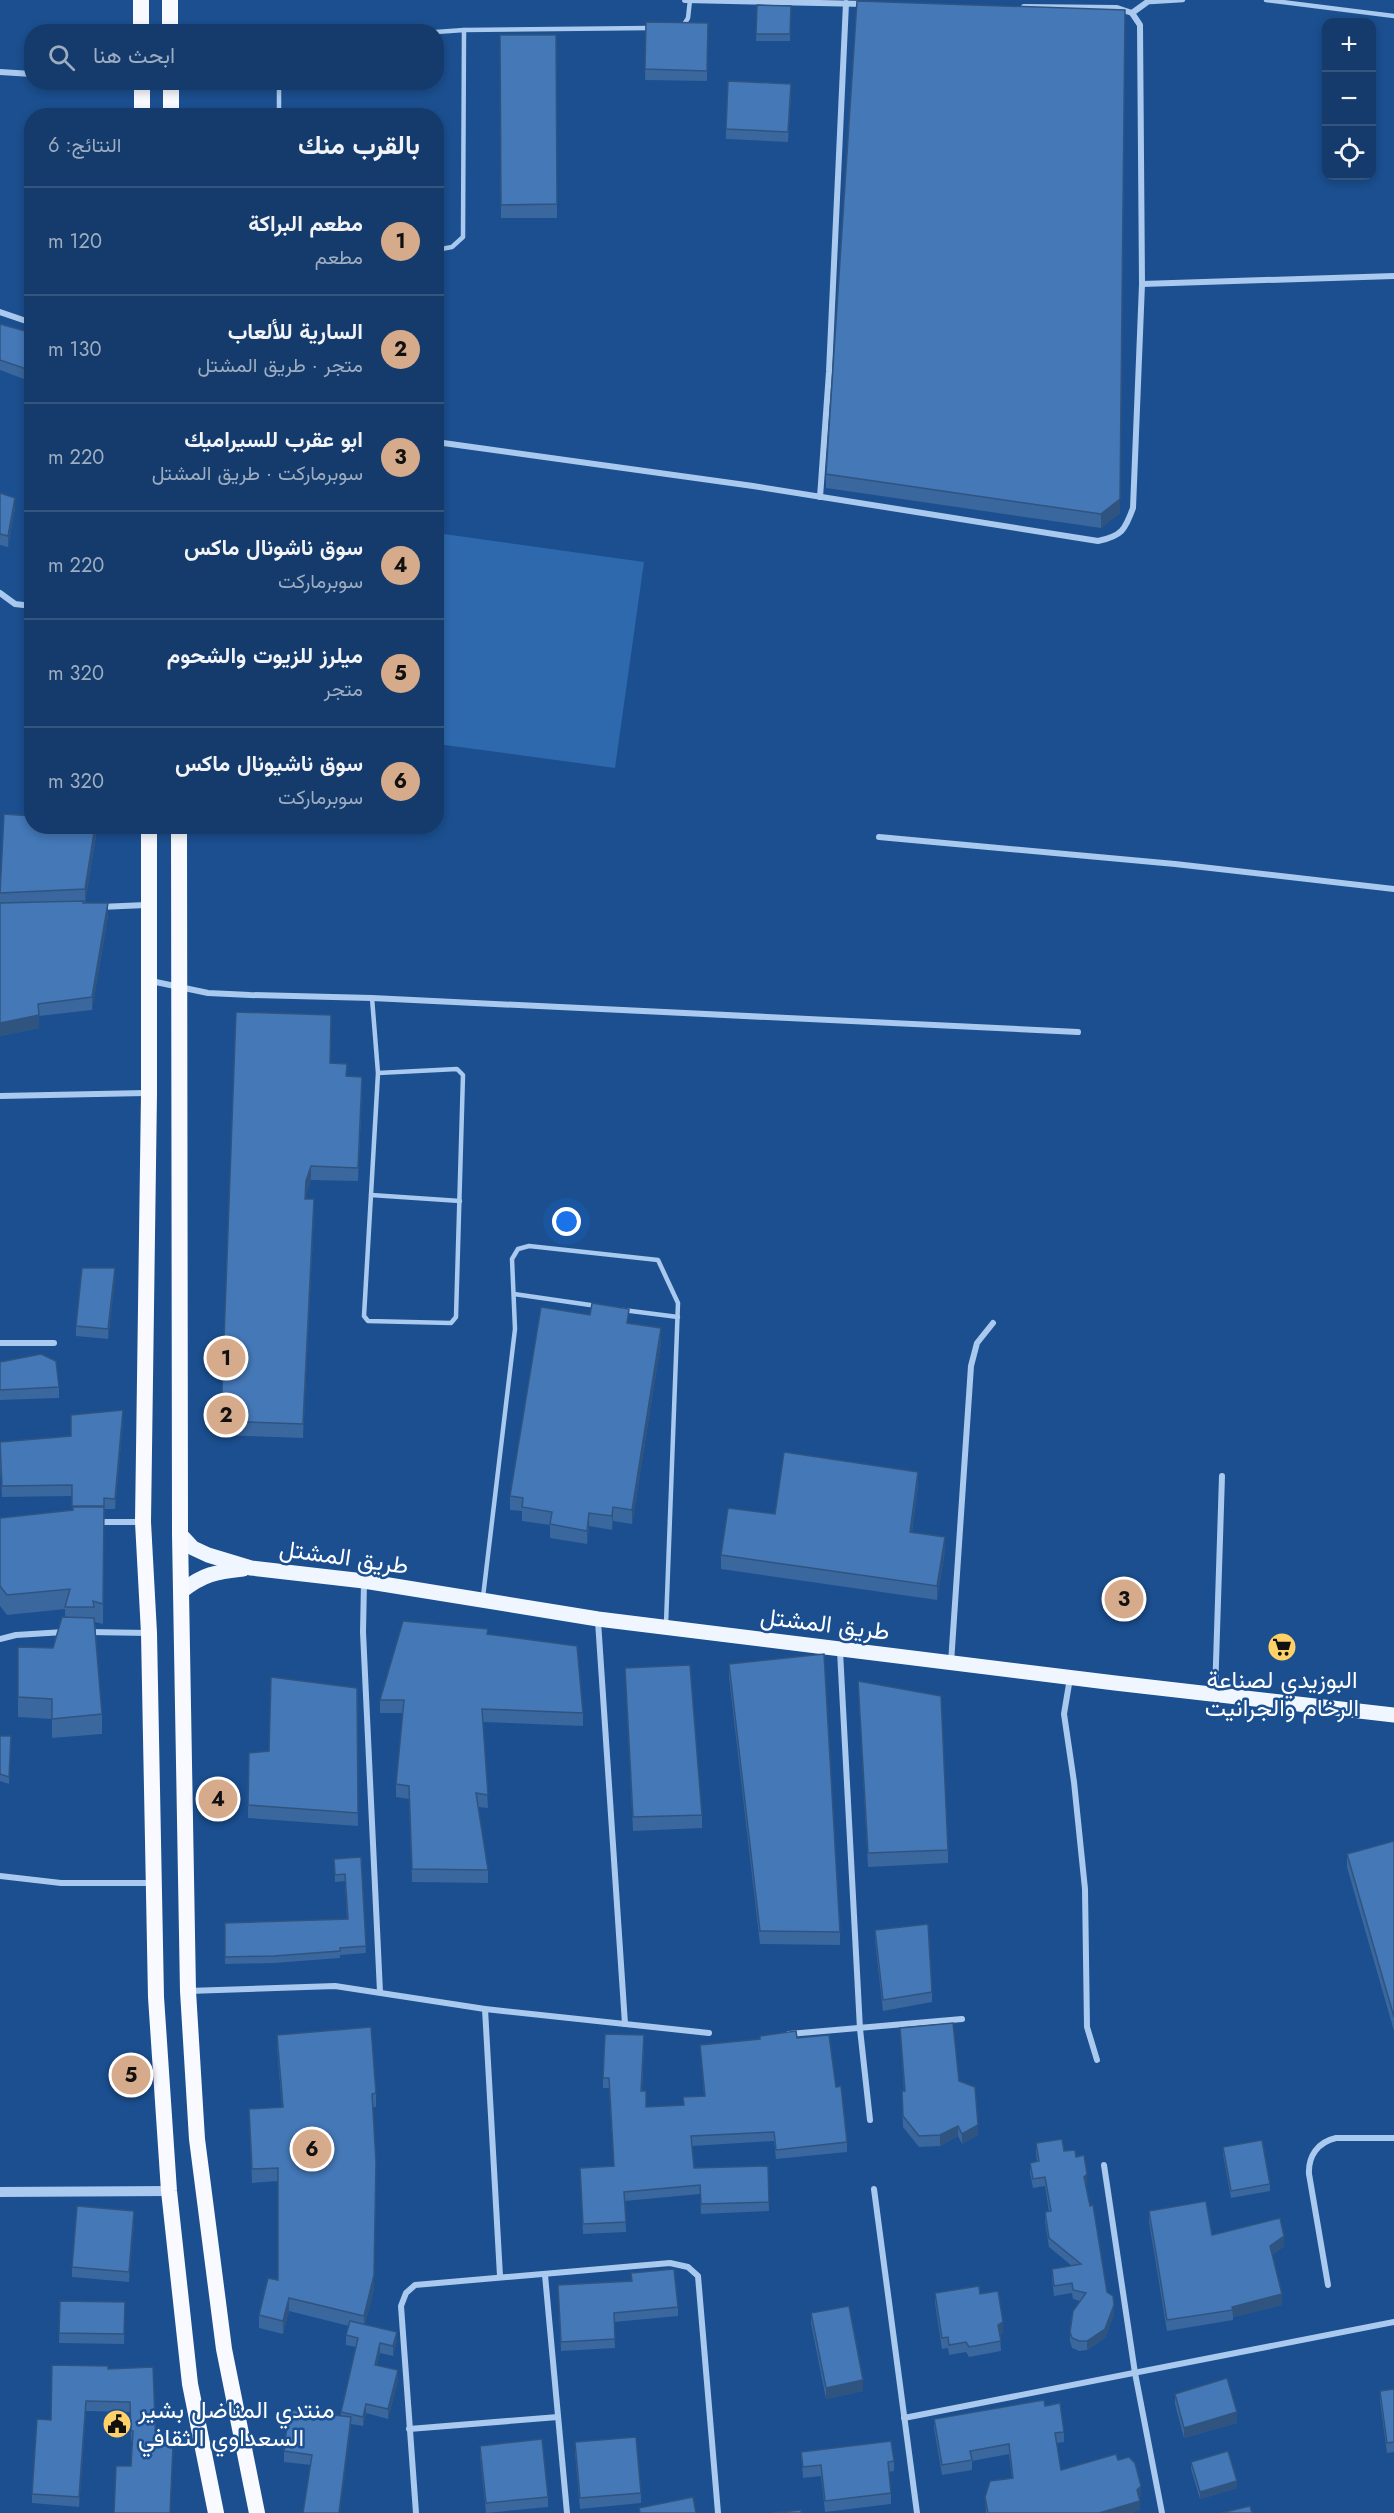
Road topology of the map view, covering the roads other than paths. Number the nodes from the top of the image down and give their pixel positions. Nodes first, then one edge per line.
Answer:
1 (141, 0) edge
2 (170, 0) edge
3 (685, 0) edge
4 (690, 0) edge
5 (1183, 0) edge
6 (1266, 0) edge
7 (796, 1) edge
8 (1150, 1) edge
9 (846, 3) junction
10 (870, 4) edge
11 (1011, 6) edge
12 (1132, 13) junction
13 (1394, 16) edge
14 (141, 24) edge
15 (170, 24) edge
16 (681, 27) edge
17 (658, 28) edge
18 (464, 30) junction
19 (444, 31) edge
20 (0, 72) edge
21 (24, 74) edge
22 (142, 90) edge
23 (171, 90) edge
24 (279, 90) edge
25 (142, 108) edge
26 (171, 108) edge
27 (279, 108) edge
28 (444, 248) edge
29 (1394, 276) edge
30 (1142, 284) junction
31 (0, 312) edge
32 (24, 320) edge
33 (444, 443) edge
34 (820, 497) junction
35 (0, 593) edge
36 (24, 605) edge
37 (149, 834) edge
38 (178, 834) edge
39 (879, 837) dead end
40 (1394, 889) edge
41 (149, 905) junction
42 (93, 908) edge
43 (150, 980) junction
44 (180, 988) junction
45 (372, 998) junction
46 (1078, 1032) dead end
47 (378, 1073) junction
48 (149, 1093) junction
49 (0, 1096) edge
50 (371, 1195) junction
51 (460, 1201) junction
52 (514, 1294) junction
53 (608, 1307) edge
54 (619, 1309) edge
55 (678, 1317) junction
56 (993, 1323) dead end
57 (0, 1343) edge
58 (54, 1343) dead end
59 (1222, 1476) dead end
60 (83, 1522) edge
61 (143, 1522) junction
62 (180, 1534) junction
63 (252, 1568) junction
64 (364, 1581) junction
65 (182, 1591) junction
66 (482, 1600) junction
67 (598, 1619) junction
68 (666, 1627) junction
69 (66, 1632) edge
70 (78, 1632) edge
71 (149, 1633) junction
72 (0, 1639) edge
73 (840, 1649) junction
74 (951, 1663) junction
75 (1070, 1678) junction
76 (1215, 1695) junction
77 (1394, 1715) edge
78 (0, 1876) edge
79 (154, 1883) junction
80 (188, 1991) junction
81 (380, 1992) junction
82 (485, 2009) junction
83 (962, 2019) dead end
84 (625, 2024) junction
85 (860, 2029) junction
86 (709, 2033) dead end
87 (782, 2035) edge
88 (1097, 2060) dead end
89 (870, 2120) dead end
90 (1394, 2138) edge
91 (1104, 2165) dead end
92 (874, 2188) dead end
93 (170, 2191) junction
94 (0, 2192) edge
95 (544, 2275) junction
96 (500, 2276) junction
97 (1328, 2285) dead end
98 (1394, 2322) edge
99 (1136, 2373) junction
100 (558, 2417) junction
101 (904, 2418) junction
102 (409, 2429) junction
103 (216, 2513) edge
104 (257, 2513) edge
105 (416, 2513) edge
106 (567, 2513) edge
107 (718, 2513) edge
108 (917, 2513) edge
109 (1162, 2513) edge

1 - 14 highway
2 - 15 highway
3 - 4 street
4 - 7 street
4 - 16 lane
5 - 8 lane
6 - 13 lane
7 - 9 street
8 - 12 street
9 - 10 street
9 - 34 street
11 - 12 street
12 - 30 street
17 - 18 lane
18 - 19 lane
18 - 28 lane
20 - 21 street
22 - 25 highway
23 - 26 highway
24 - 27 lane
29 - 30 street
30 - 34 street
31 - 32 street
33 - 34 street
35 - 36 street
37 - 41 highway
38 - 44 highway
39 - 40 street
41 - 42 street
41 - 43 highway
43 - 44 street
43 - 48 highway
44 - 45 street
44 - 62 highway
45 - 46 street
45 - 47 lane
47 - 50 lane
47 - 51 lane
48 - 49 street
48 - 61 highway
50 - 51 lane
50 - 51 lane
52 - 53 lane
52 - 55 lane
52 - 66 lane
54 - 55 lane
55 - 68 lane
56 - 74 street
57 - 58 street
59 - 76 street
60 - 61 street
61 - 71 highway
62 - 63 main road, طريق المشتل
62 - 65 highway
63 - 64 main road, طريق المشتل
63 - 65 main road, طريق المشتل
64 - 66 main road, طريق المشتل
64 - 81 street
65 - 80 highway
66 - 67 main road, طريق المشتل
67 - 68 main road, طريق المشتل
67 - 84 street
68 - 73 main road, طريق المشتل
69 - 72 street
70 - 71 street
71 - 79 highway
73 - 74 main road, طريق المشتل
73 - 85 street
74 - 75 main road, طريق المشتل
75 - 76 main road, طريق المشتل
75 - 88 street
76 - 77 main road, طريق المشتل
78 - 79 street
79 - 93 highway
80 - 81 street
80 - 104 highway
81 - 82 street
82 - 84 street
82 - 96 street
83 - 85 street
84 - 86 street
85 - 87 street
85 - 89 street
90 - 97 street
91 - 99 street
92 - 101 street
93 - 94 street
93 - 103 highway
95 - 96 street
95 - 100 street
95 - 107 street
96 - 102 street
98 - 99 street
99 - 101 street
99 - 109 street
100 - 102 street
100 - 106 street
101 - 108 street
102 - 105 street

